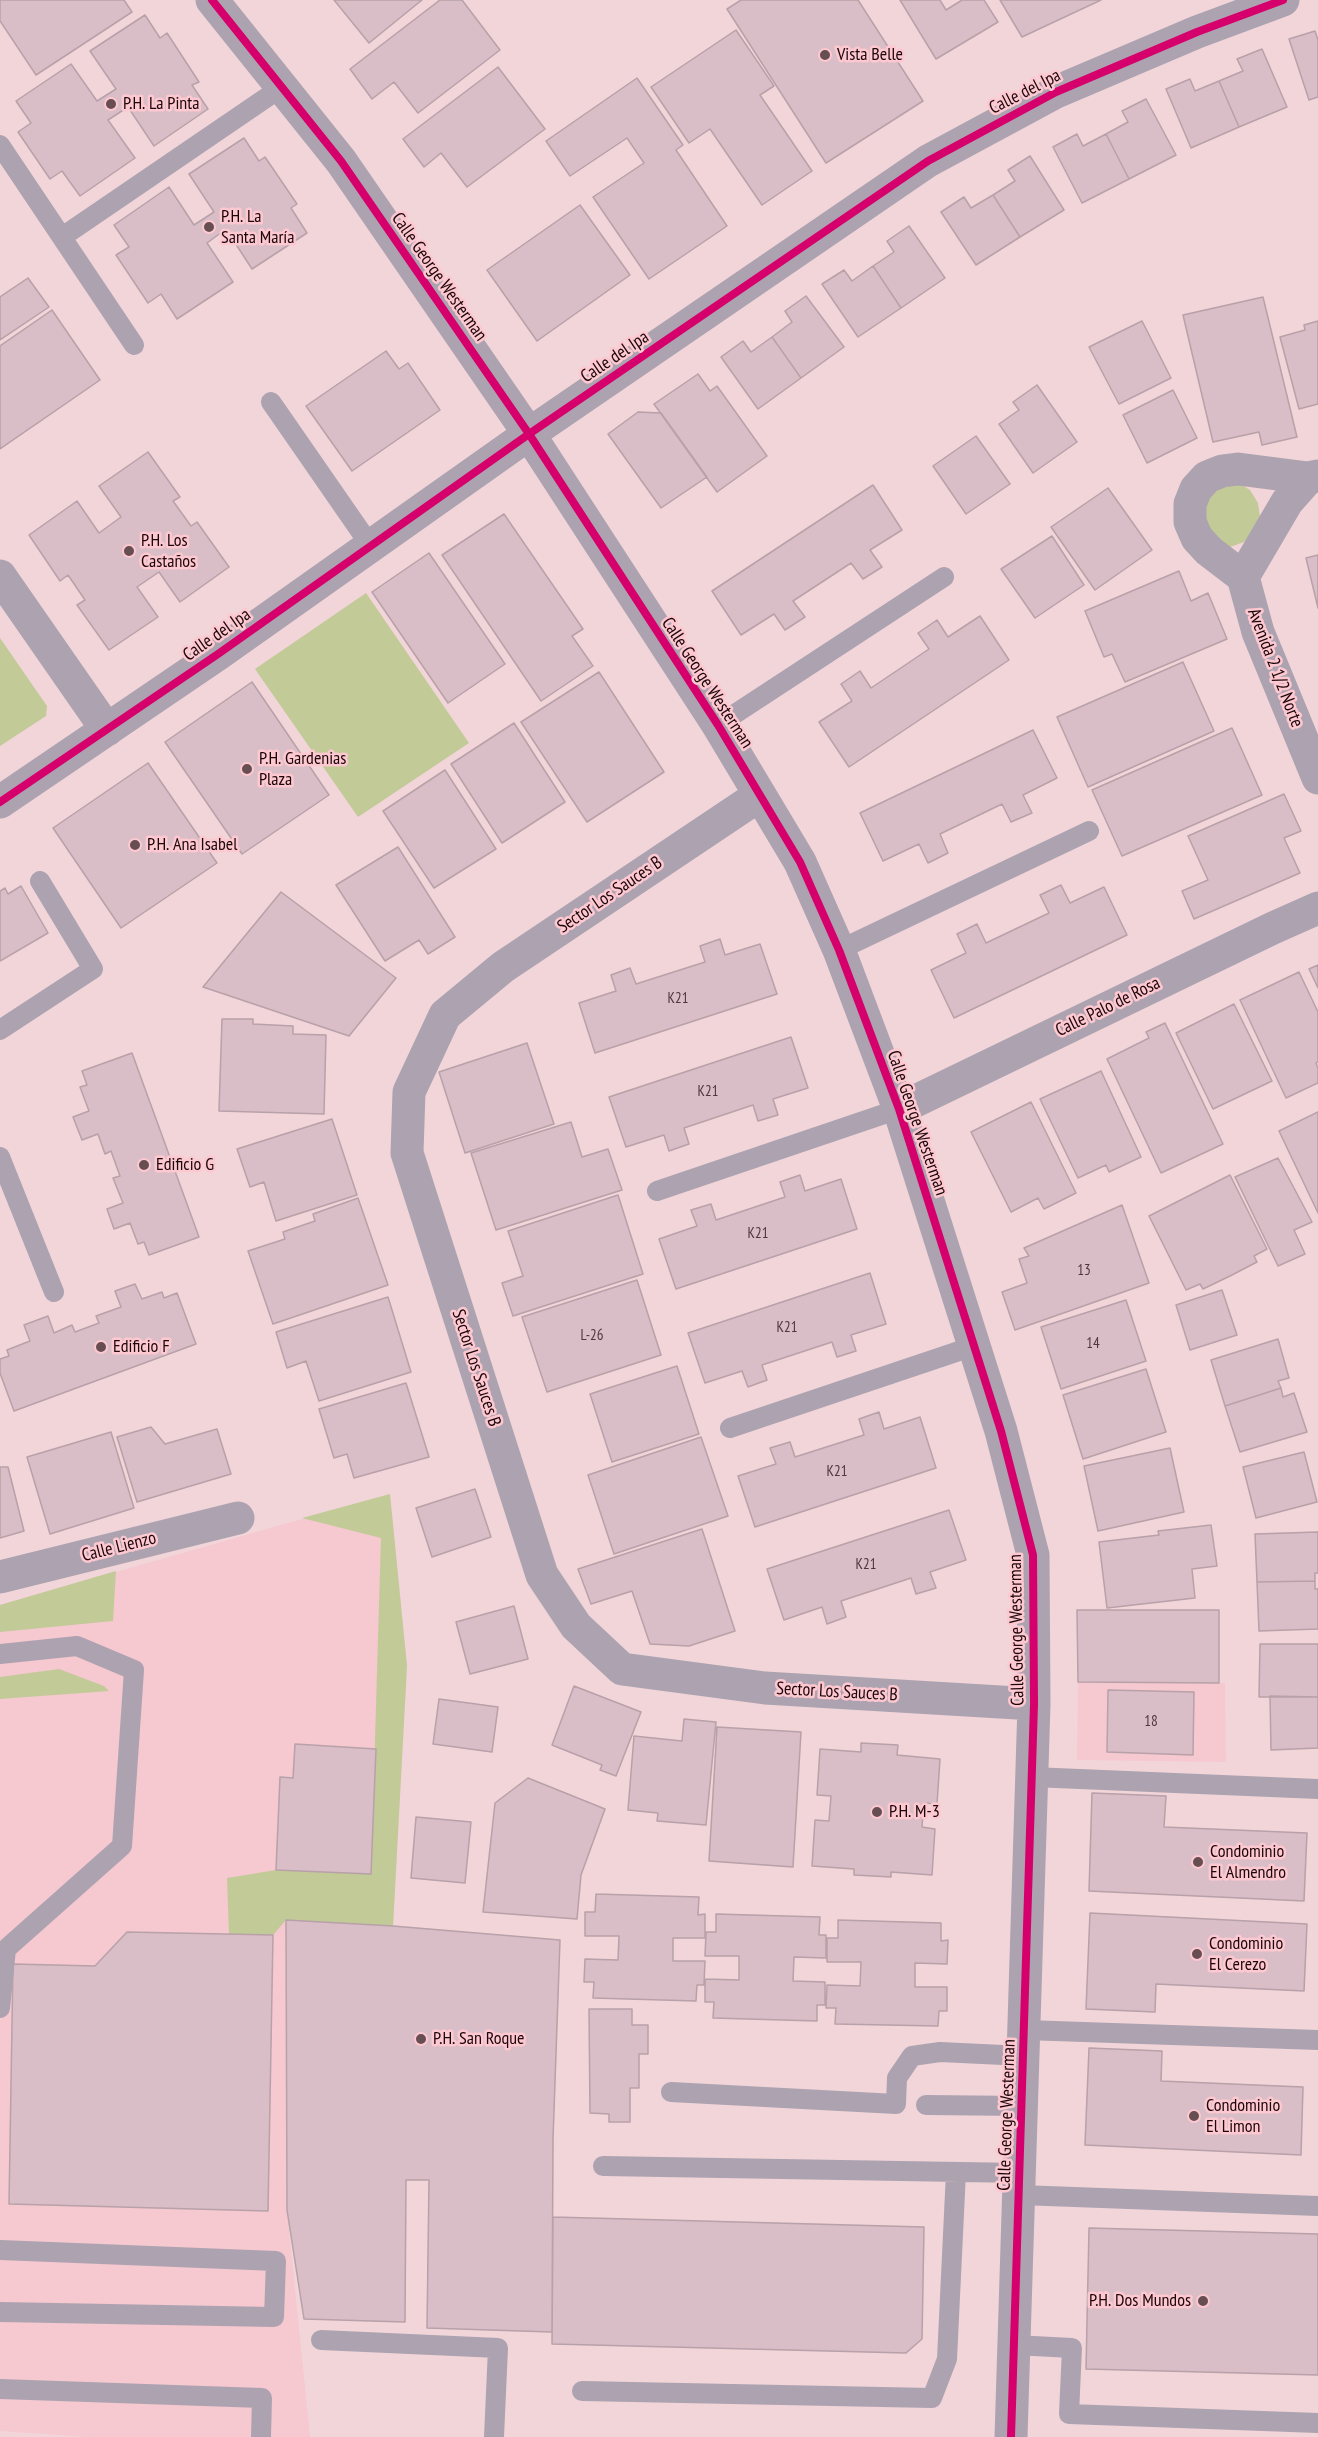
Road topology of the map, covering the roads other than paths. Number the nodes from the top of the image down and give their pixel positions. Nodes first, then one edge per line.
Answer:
1 (212, 0) edge
2 (1283, 0) edge
3 (282, 87) junction
4 (0, 145) edge
5 (62, 237) junction
6 (135, 345) dead end
7 (271, 402) dead end
8 (529, 434) junction
9 (1313, 477) edge
10 (370, 545) junction
11 (0, 576) edge
12 (1243, 577) junction
13 (944, 578) dead end
14 (718, 725) junction
15 (106, 730) junction
16 (1318, 778) edge
17 (760, 795) junction
18 (0, 802) edge
19 (1089, 831) dead end
20 (40, 881) dead end
21 (1318, 908) edge
22 (839, 950) junction
23 (0, 1030) edge
24 (899, 1109) junction
25 (0, 1157) edge
26 (657, 1191) dead end
27 (54, 1292) dead end
28 (974, 1346) junction
29 (730, 1428) dead end
30 (238, 1518) dead end
31 (0, 1577) edge
32 (0, 1654) edge
33 (1034, 1704) junction
34 (1032, 1777) junction
35 (1318, 1789) edge
36 (0, 2008) edge
37 (1318, 2040) edge
38 (1024, 2043) junction
39 (671, 2092) dead end
40 (926, 2105) dead end
41 (1023, 2106) junction
42 (603, 2166) dead end
43 (957, 2172) junction
44 (1020, 2184) junction
45 (1318, 2206) edge
46 (0, 2250) edge
47 (0, 2312) edge
48 (321, 2340) dead end
49 (1014, 2345) junction
50 (0, 2389) edge
51 (582, 2391) dead end
52 (1318, 2423) edge
53 (261, 2437) edge
54 (494, 2437) edge
55 (1011, 2437) edge

1 - 3 street, Calle George Westerman
2 - 8 street, Calle del Ipa
3 - 5 lane
3 - 8 street, Calle George Westerman
4 - 5 lane
5 - 6 lane
7 - 10 lane
8 - 10 street, Calle del Ipa
8 - 14 street, Calle George Westerman
9 - 12 street
9 - 12 street
10 - 15 street, Calle del Ipa
11 - 15 street
12 - 16 street, Avenida 2 1/2 Norte
13 - 14 lane
14 - 17 street, Calle George Westerman
15 - 18 street, Calle del Ipa
17 - 22 street, Calle George Westerman
17 - 33 street, Sector Los Sauces B
19 - 22 lane
20 - 23 lane
21 - 24 street, Calle Palo de Rosa
22 - 24 street, Calle George Westerman
24 - 26 lane
24 - 28 street, Calle George Westerman
25 - 27 lane
28 - 29 lane
28 - 33 street, Calle George Westerman
30 - 31 street, Calle Lienzo
32 - 36 lane
33 - 34 street, Calle George Westerman
34 - 35 lane
34 - 38 street, Calle George Westerman
37 - 38 lane
38 - 39 lane
38 - 41 street, Calle George Westerman
40 - 41 lane
41 - 44 street, Calle George Westerman
42 - 43 lane
43 - 44 lane
43 - 51 lane
44 - 45 lane
44 - 49 street, Calle George Westerman
46 - 47 lane
48 - 54 lane
49 - 52 lane
49 - 55 street, Calle George Westerman
50 - 53 lane

